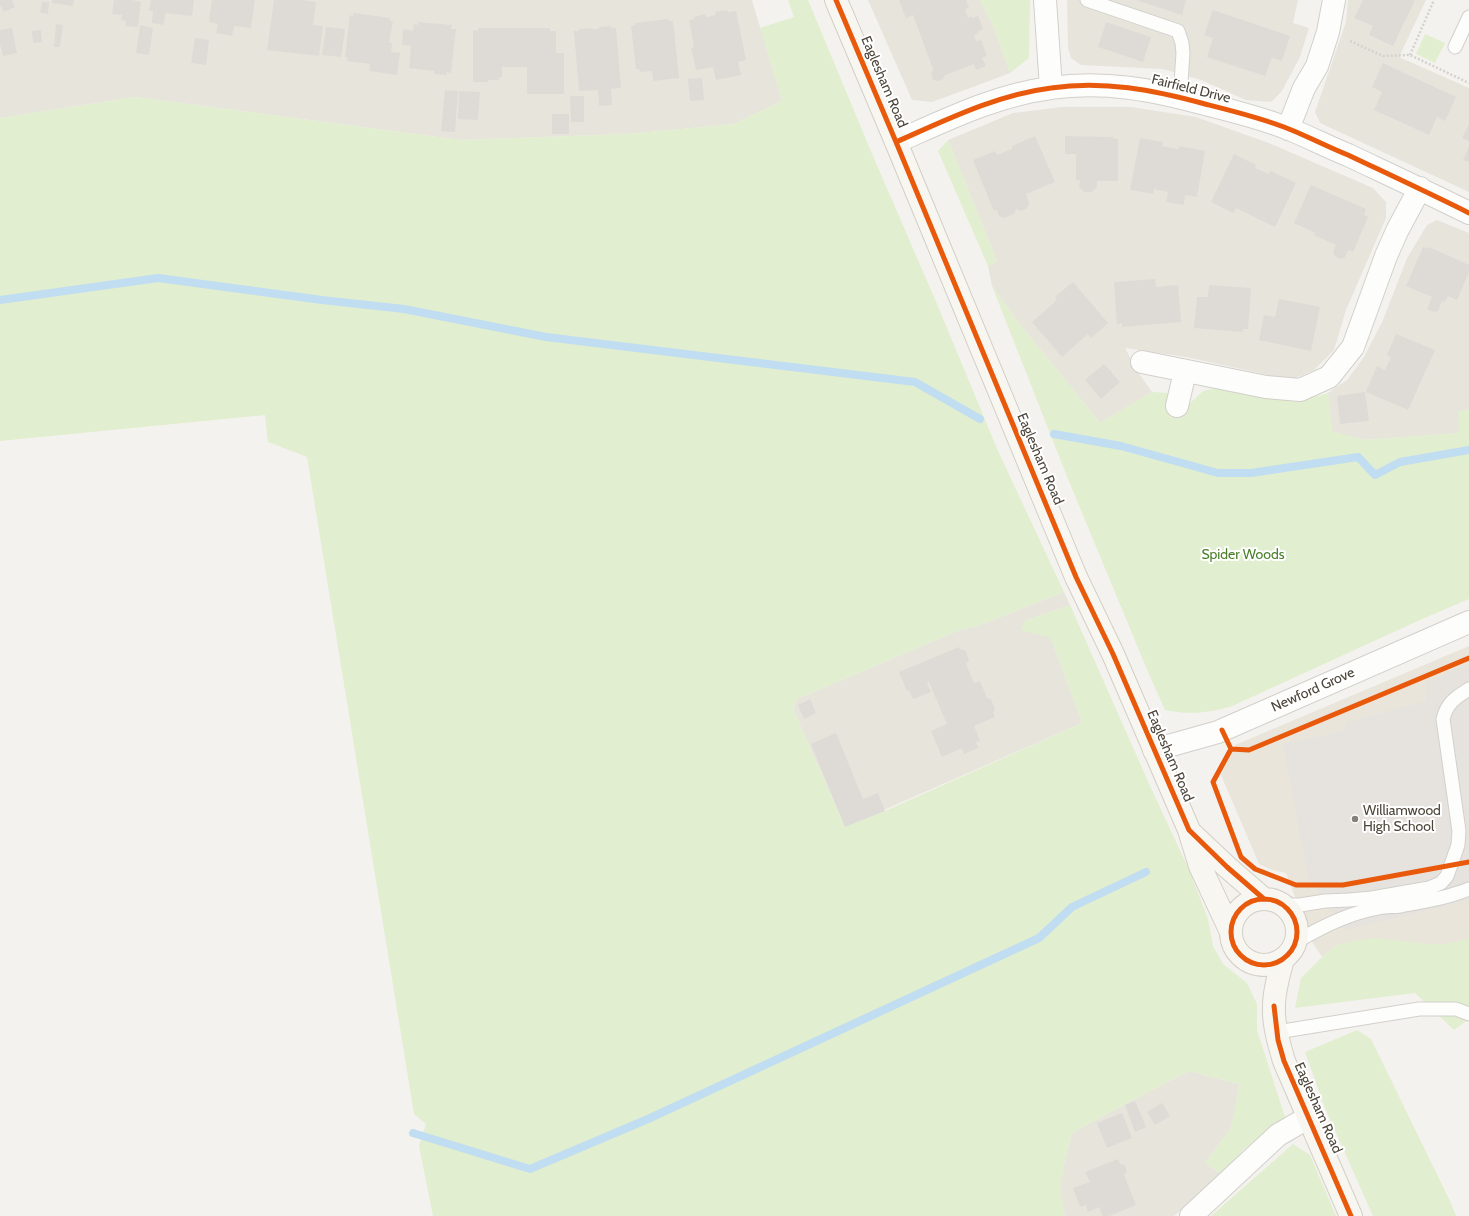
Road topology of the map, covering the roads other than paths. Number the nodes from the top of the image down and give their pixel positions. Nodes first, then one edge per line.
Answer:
1 (836, 0) edge
2 (1045, 0) edge
3 (1087, 0) edge
4 (1334, 0) edge
5 (1469, 17) edge
6 (1455, 47) dead end
7 (1051, 88) junction
8 (1180, 97) junction
9 (1288, 128) junction
10 (896, 142) junction
11 (1420, 188) junction
12 (1469, 213) edge
13 (1142, 362) dead end
14 (1185, 372) junction
15 (1177, 406) dead end
16 (1469, 622) edge
17 (1469, 689) edge
18 (1154, 750) junction
19 (1189, 830) junction
20 (1469, 890) edge
21 (1274, 902) junction
22 (1231, 932) junction
23 (1290, 951) junction
24 (1253, 964) junction
25 (1274, 1006) junction
26 (1469, 1014) edge
27 (1277, 1032) junction
28 (1309, 1117) junction
29 (1191, 1216) edge
30 (1351, 1216) edge

1 - 10 main road, Eaglesham Road
2 - 7 street
3 - 8 lane
4 - 9 street
5 - 6 lane
7 - 8 street, Fairfield Drive
7 - 10 street, Fairfield Drive
8 - 9 street, Fairfield Drive
9 - 11 street, Fairfield Drive
10 - 18 main road, Eaglesham Road
11 - 12 street, Fairfield Drive
11 - 14 street
13 - 14 street
14 - 15 street
16 - 18 street, Newford Grove
17 - 21 lane
18 - 19 main road, Eaglesham Road
19 - 21 main road, Eaglesham Road
19 - 22 main road, Eaglesham Road
20 - 23 lane
21 - 22 main road
21 - 23 main road
22 - 24 main road
23 - 24 main road
23 - 25 main road, Eaglesham Road
24 - 25 main road, Eaglesham Road
25 - 27 main road, Eaglesham Road
26 - 27 lane
27 - 28 main road, Eaglesham Road
28 - 29 street
28 - 30 main road, Eaglesham Road

